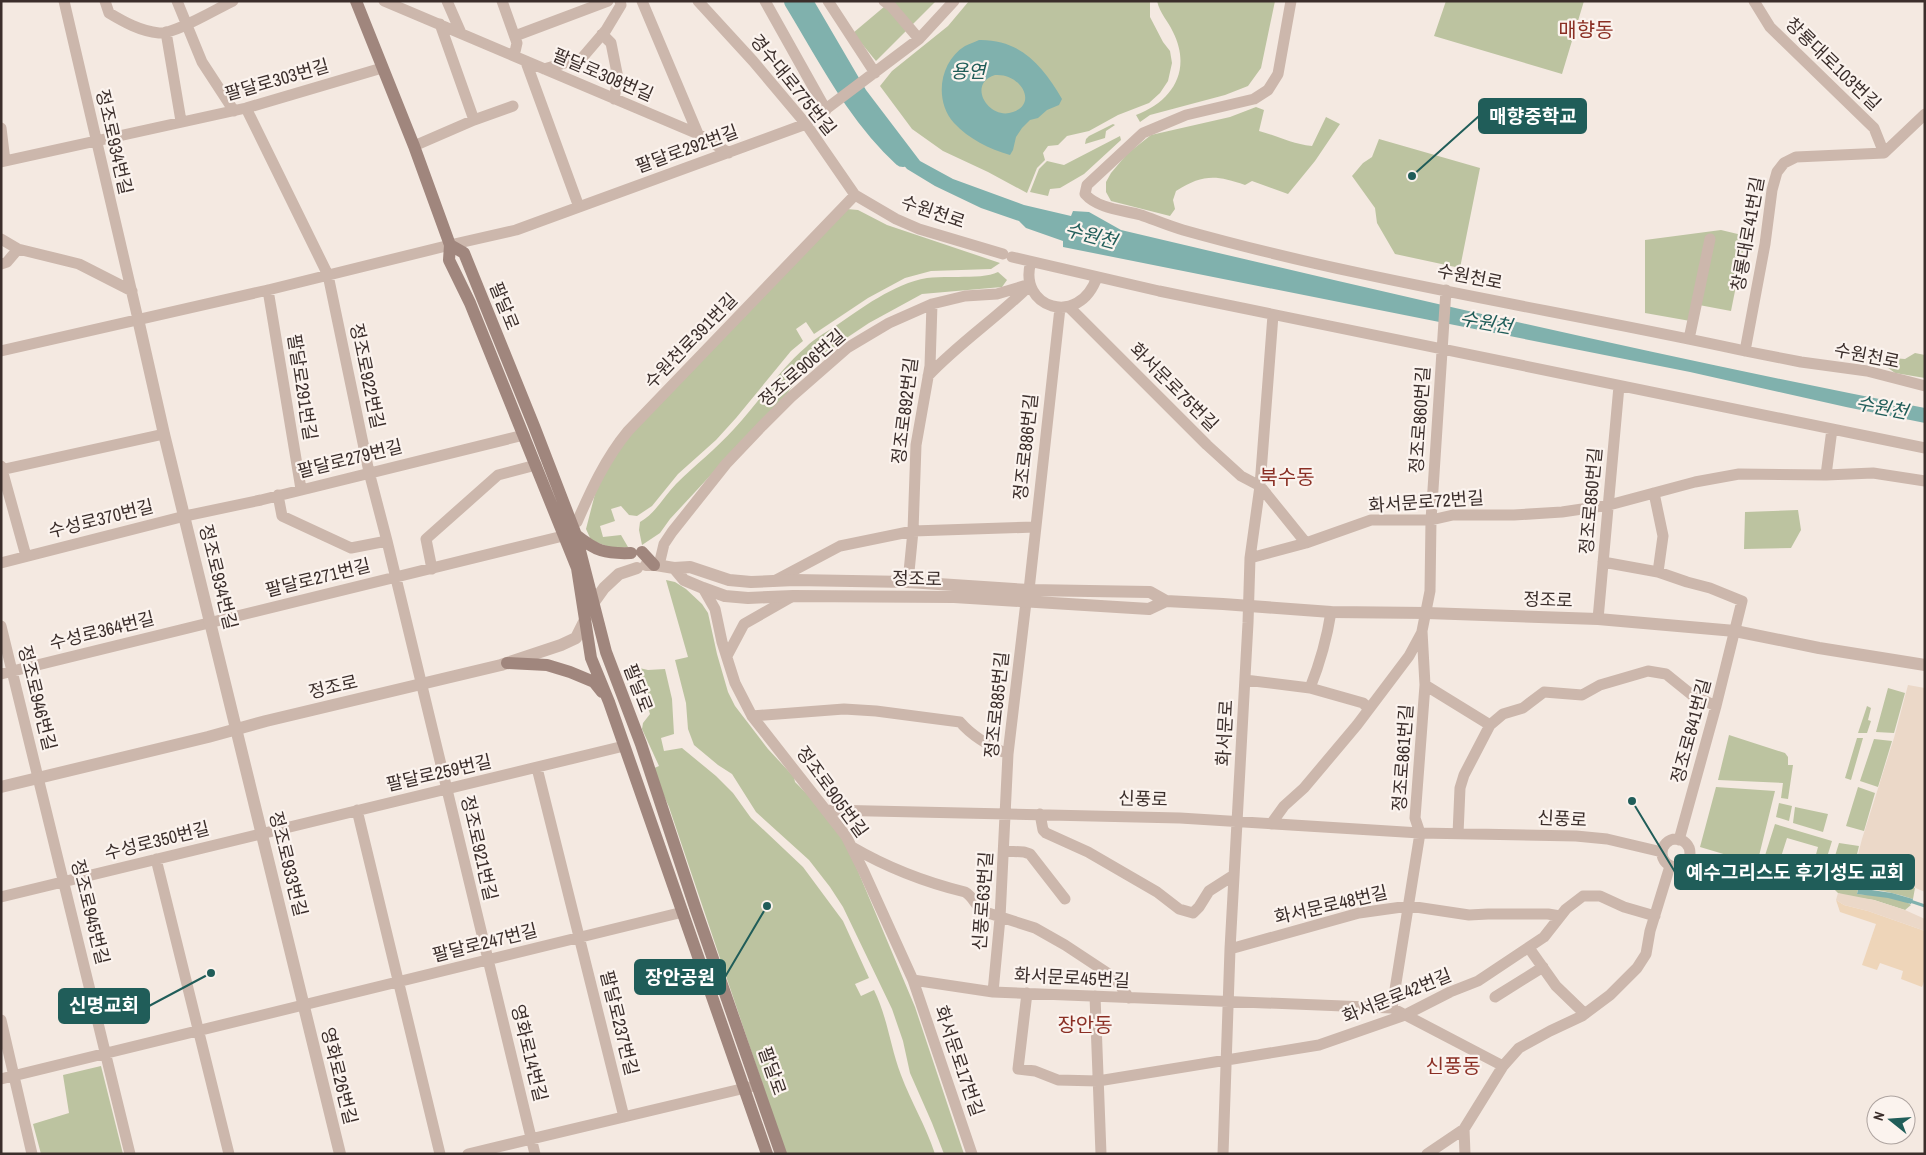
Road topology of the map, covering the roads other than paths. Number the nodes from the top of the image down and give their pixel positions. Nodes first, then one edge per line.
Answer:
1 (64, 1) edge
2 (105, 1) edge
3 (176, 1) edge
4 (233, 1) edge
5 (356, 1) edge
6 (384, 1) edge
7 (447, 1) edge
8 (502, 1) edge
9 (608, 1) edge
10 (620, 1) edge
11 (642, 1) edge
12 (698, 1) edge
13 (765, 1) edge
14 (828, 1) edge
15 (884, 1) edge
16 (954, 1) edge
17 (1290, 1) edge
18 (1754, 1) edge
19 (576, 7) edge
20 (186, 24) junction
21 (440, 24) junction
22 (166, 32) junction
23 (461, 34) junction
24 (602, 34) junction
25 (515, 36) junction
26 (919, 39) junction
27 (514, 56) junction
28 (526, 62) junction
29 (382, 68) junction
30 (544, 69) junction
31 (871, 75) junction
32 (614, 99) junction
33 (513, 106) dead end
34 (246, 108) junction
35 (828, 108) junction
36 (234, 111) junction
37 (1925, 114) edge
38 (474, 120) junction
39 (182, 121) junction
40 (806, 124) junction
41 (1, 128) edge
42 (698, 134) junction
43 (96, 141) junction
44 (414, 146) junction
45 (728, 152) junction
46 (1884, 154) junction
47 (3, 161) edge
48 (855, 195) junction
49 (579, 207) junction
50 (1, 239) edge
51 (1710, 239) dead end
52 (450, 245) junction
53 (18, 249) junction
54 (1031, 262) junction
55 (1, 264) edge
56 (328, 275) junction
57 (1097, 277) junction
58 (1030, 284) junction
59 (132, 290) junction
60 (268, 290) junction
61 (1445, 292) junction
62 (932, 304) junction
63 (1064, 307) junction
64 (1272, 315) junction
65 (138, 319) junction
66 (1689, 339) junction
67 (1442, 343) junction
68 (1, 351) edge
69 (1745, 351) junction
70 (928, 376) junction
71 (1619, 386) junction
72 (1925, 386) edge
73 (1832, 429) junction
74 (164, 434) junction
75 (524, 435) junction
76 (1925, 448) edge
77 (536, 465) junction
78 (2, 468) edge
79 (369, 472) junction
80 (1826, 475) junction
81 (1925, 481) edge
82 (1260, 486) junction
83 (301, 489) junction
84 (1654, 493) junction
85 (278, 495) junction
86 (1609, 505) junction
87 (185, 516) junction
88 (1431, 520) junction
89 (1035, 527) junction
90 (913, 531) junction
91 (570, 532) junction
92 (387, 541) junction
93 (1306, 543) junction
94 (26, 556) junction
95 (1250, 558) junction
96 (1603, 562) junction
97 (1, 563) edge
98 (649, 566) junction
99 (674, 568) junction
100 (432, 569) junction
101 (1658, 572) junction
102 (395, 577) junction
103 (774, 581) junction
104 (908, 582) junction
105 (703, 588) junction
106 (793, 596) junction
107 (1027, 596) junction
108 (594, 602) junction
109 (1249, 606) junction
110 (1331, 612) junction
111 (1427, 613) junction
112 (586, 619) junction
113 (1598, 619) junction
114 (212, 622) junction
115 (1, 626) edge
116 (1422, 631) junction
117 (1735, 631) junction
118 (727, 656) junction
119 (507, 663) junction
120 (1925, 666) edge
121 (7, 672) edge
122 (1245, 680) junction
123 (422, 684) junction
124 (1425, 685) junction
125 (1310, 688) junction
126 (609, 702) junction
127 (1716, 706) junction
128 (1369, 709) junction
129 (752, 716) junction
130 (1490, 725) junction
131 (238, 729) junction
132 (624, 746) junction
133 (1008, 754) junction
134 (537, 768) junction
135 (39, 778) junction
136 (1, 787) edge
137 (447, 788) junction
138 (357, 810) junction
139 (827, 810) junction
140 (1006, 813) junction
141 (1040, 814) junction
142 (1237, 822) junction
143 (1271, 824) junction
144 (263, 832) junction
145 (1420, 833) junction
146 (1458, 834) junction
147 (1679, 840) junction
148 (852, 847) junction
149 (1004, 851) junction
150 (1662, 852) junction
151 (156, 859) junction
152 (1670, 866) junction
153 (1234, 875) junction
154 (64, 882) junction
155 (1, 897) edge
156 (1065, 899) dead end
157 (1409, 906) junction
158 (683, 912) junction
159 (1560, 916) junction
160 (1655, 916) junction
161 (1000, 918) junction
162 (580, 938) junction
163 (1530, 948) junction
164 (1230, 949) junction
165 (488, 961) junction
166 (1543, 968) junction
167 (913, 980) junction
168 (399, 982) junction
169 (993, 992) junction
170 (1027, 993) junction
171 (1095, 996) junction
172 (1130, 998) junction
173 (1495, 998) dead end
174 (1229, 1003) junction
175 (304, 1006) junction
176 (1392, 1008) junction
177 (1586, 1014) junction
178 (1405, 1015) junction
179 (1, 1020) edge
180 (199, 1031) junction
181 (106, 1054) junction
182 (1225, 1061) junction
183 (1503, 1066) junction
184 (14, 1076) junction
185 (1, 1079) edge
186 (1098, 1081) junction
187 (758, 1085) junction
188 (743, 1088) junction
189 (624, 1117) junction
190 (1464, 1129) junction
191 (532, 1138) junction
192 (32, 1154) edge
193 (130, 1154) edge
194 (229, 1154) edge
195 (340, 1154) edge
196 (440, 1154) edge
197 (468, 1154) edge
198 (535, 1154) edge
199 (766, 1154) edge
200 (781, 1154) edge
201 (972, 1154) edge
202 (1101, 1154) edge
203 (1223, 1154) edge
204 (1427, 1154) edge
205 (1465, 1154) edge

1 - 43 street, 정조로934번길
2 - 22 street
3 - 20 street
4 - 20 street
5 - 29 main road, 팔달로
6 - 21 street, 팔달로308번길
7 - 23 street
8 - 25 street
9 - 19 street
10 - 24 street
11 - 42 street
12 - 40 street, 경수대로775번길
13 - 35 street
14 - 31 street
15 - 26 street
16 - 26 street, 팔달로292번길
17 - 61 street, 수원천로
18 - 46 street, 창룡대로103번길
19 - 25 street
20 - 22 street
20 - 36 street
21 - 23 street, 팔달로308번길
21 - 38 street
22 - 39 street
23 - 27 street, 팔달로308번길
24 - 30 street
24 - 32 street
25 - 27 street
26 - 31 street, 팔달로292번길
27 - 28 street, 팔달로308번길
28 - 30 street, 팔달로308번길
28 - 49 street
29 - 34 street, 팔달로303번길
29 - 44 main road, 팔달로
30 - 32 street, 팔달로308번길
31 - 35 street, 팔달로292번길
32 - 42 street, 팔달로308번길
33 - 38 street
34 - 36 street, 팔달로303번길
34 - 56 street
35 - 40 street, 팔달로292번길
36 - 39 street, 팔달로303번길
37 - 46 street
38 - 44 street
39 - 43 street, 팔달로303번길
40 - 45 street, 팔달로292번길
40 - 48 street, 경수대로775번길
41 - 47 street
42 - 45 street, 팔달로308번길
43 - 47 street, 팔달로303번길
43 - 59 street, 정조로934번길
44 - 52 main road, 팔달로
45 - 49 street, 팔달로292번길
46 - 69 street, 창룡대로41번길
48 - 54 street, 수원천로
48 - 91 street, 수원천로391번길
49 - 52 street, 팔달로292번길
50 - 53 street
51 - 66 street
52 - 56 street
52 - 75 main road, 팔달로
52 - 91 main road, 팔달로
53 - 55 street
53 - 59 street
54 - 57 street, 수원천로
54 - 58 street
56 - 60 street
56 - 79 street, 정조로922번길
57 - 63 street
57 - 64 street, 수원천로
58 - 62 street, 정조로906번길
58 - 63 street, 화서문로75번길
58 - 70 street
59 - 65 street, 정조로934번길
60 - 65 street
60 - 83 street, 팔달로291번길
61 - 66 street, 수원천로
61 - 67 street, 정조로860번길
62 - 70 street, 정조로892번길
62 - 98 street, 정조로906번길
63 - 82 street, 화서문로75번길
63 - 89 street, 정조로886번길
64 - 67 street, 수원천로
64 - 82 street, 화서문로
65 - 68 street
65 - 74 street, 정조로934번길
66 - 69 street, 수원천로
67 - 71 street, 수원천로
67 - 88 street, 정조로860번길
69 - 72 street, 수원천로
70 - 90 street, 정조로892번길
71 - 73 street, 수원천로
71 - 86 street, 정조로850번길
73 - 76 street, 수원천로
73 - 80 street
74 - 78 street
74 - 87 street, 정조로934번길
75 - 77 main road, 팔달로
75 - 79 street, 팔달로279번길
77 - 91 main road, 팔달로
77 - 100 street
78 - 94 street
79 - 83 street, 팔달로279번길
79 - 92 street, 정조로922번길
80 - 81 street, 화서문로72번길
80 - 84 street, 화서문로72번길
82 - 93 street
82 - 95 street, 화서문로
83 - 85 street, 팔달로279번길
84 - 86 street, 화서문로72번길
84 - 101 street
85 - 87 street, 팔달로279번길
85 - 92 street
86 - 88 street, 화서문로72번길
86 - 96 street, 정조로850번길
87 - 94 street, 수성로370번길
87 - 114 street, 정조로934번길
88 - 93 street, 화서문로72번길
88 - 111 street, 정조로860번길
89 - 90 street
89 - 107 street, 정조로886번길
90 - 103 street
90 - 104 street, 정조로892번길
91 - 98 main road
91 - 100 street, 팔달로271번길
91 - 108 main road, 팔달로
91 - 112 main road, 팔달로
92 - 102 street, 정조로922번길
93 - 95 street, 화서문로72번길
94 - 97 street, 수성로370번길
95 - 109 street, 화서문로
96 - 101 street
96 - 113 street, 정조로850번길
98 - 99 street, 정조로
98 - 108 street, 정조로
99 - 103 street, 정조로
99 - 105 street, 정조로
100 - 102 street, 팔달로271번길
101 - 117 street, 정조로841번길
102 - 114 street, 팔달로271번길
102 - 123 street, 정조로922번길
103 - 104 street, 정조로
104 - 107 street, 정조로
105 - 106 street, 정조로
105 - 118 street, 정조로905번길
106 - 107 street, 정조로
106 - 118 street
107 - 109 street, 정조로
107 - 133 street, 정조로885번길
108 - 112 street, 정조로
108 - 187 main road, 팔달로
109 - 110 street, 정조로
109 - 122 street, 화서문로
110 - 111 street, 정조로
110 - 125 street
111 - 113 street, 정조로
111 - 116 street, 정조로861번길
112 - 119 street, 정조로
112 - 126 main road, 팔달로
113 - 117 street, 정조로
114 - 121 street, 수성로364번길
114 - 131 street, 정조로934번길
115 - 121 street, 정조로946번길
116 - 124 street, 정조로861번길
116 - 128 street
117 - 120 street, 정조로
117 - 127 street, 정조로841번길
118 - 129 street, 정조로905번길
119 - 123 street, 정조로
119 - 126 main road
121 - 135 street, 정조로946번길
122 - 125 street
122 - 142 street, 화서문로
123 - 131 street, 정조로
123 - 137 street, 정조로921번길
124 - 130 street, 정조로861번길
124 - 145 street, 정조로861번길
125 - 128 street
126 - 132 main road, 팔달로
127 - 130 street
127 - 147 street, 정조로841번길
128 - 143 street
129 - 133 street
129 - 139 street, 정조로905번길
130 - 146 street
131 - 135 street, 정조로
131 - 144 street, 정조로933번길
132 - 134 street, 팔달로259번길
132 - 158 main road, 팔달로
133 - 140 street, 정조로885번길
134 - 137 street, 팔달로259번길
134 - 162 street
135 - 136 street, 정조로
135 - 154 street, 정조로945번길
137 - 138 street, 팔달로259번길
137 - 165 street, 정조로921번길
138 - 144 street, 팔달로259번길
138 - 168 street
139 - 140 street, 신풍로
139 - 148 street, 정조로905번길
140 - 141 street, 신풍로
140 - 149 street, 신풍로63번길
141 - 142 street, 신풍로
141 - 153 street
142 - 143 street, 신풍로
142 - 153 street, 화서문로
143 - 145 street, 신풍로
144 - 151 street, 수성로350번길
144 - 175 street, 정조로933번길
145 - 146 street, 신풍로
145 - 157 street, 정조로861번길
146 - 150 street, 신풍로
147 - 150 street
147 - 152 street
148 - 161 street
148 - 167 street, 정조로905번길
149 - 156 street
149 - 161 street, 신풍로63번길
150 - 152 street
151 - 154 street, 수성로350번길
151 - 180 street
152 - 160 street
153 - 164 street, 화서문로
154 - 155 street, 수성로350번길
154 - 181 street, 정조로945번길
157 - 159 street, 화서문로48번길
157 - 164 street, 화서문로48번길
157 - 176 street, 정조로861번길
158 - 162 street, 팔달로247번길
158 - 188 main road, 팔달로
159 - 160 street, 화서문로42번길
159 - 163 street, 화서문로42번길
160 - 177 street
161 - 169 street, 신풍로63번길
161 - 172 street
162 - 165 street, 팔달로247번길
162 - 189 street, 팔달로237번길
163 - 166 street
163 - 178 street, 화서문로42번길
164 - 174 street, 화서문로
165 - 168 street, 팔달로247번길
165 - 191 street, 영화로14번길
166 - 173 street
166 - 177 street
167 - 169 street, 화서문로45번길
167 - 201 street, 화서문로17번길
168 - 175 street, 팔달로247번길
168 - 196 street
169 - 170 street, 화서문로45번길
170 - 171 street, 화서문로45번길
170 - 186 street, 화서문로42번길
171 - 172 street, 화서문로45번길
171 - 186 street
172 - 174 street, 화서문로45번길
174 - 176 street, 화서문로45번길
174 - 182 street, 화서문로
175 - 180 street, 팔달로247번길
175 - 195 street, 영화로26번길
176 - 178 street
177 - 183 street
178 - 182 street, 화서문로42번길
178 - 183 street
179 - 184 street
180 - 181 street, 팔달로247번길
180 - 194 street
181 - 184 street, 팔달로247번길
181 - 193 street, 정조로945번길
182 - 186 street, 화서문로42번길
182 - 203 street, 화서문로
183 - 190 street
184 - 185 street, 팔달로247번길
184 - 192 street
186 - 202 street
187 - 188 street
187 - 200 main road, 팔달로
188 - 189 street
188 - 199 main road, 팔달로
189 - 191 street
190 - 204 street
190 - 205 street
191 - 197 street
191 - 198 street, 영화로14번길

